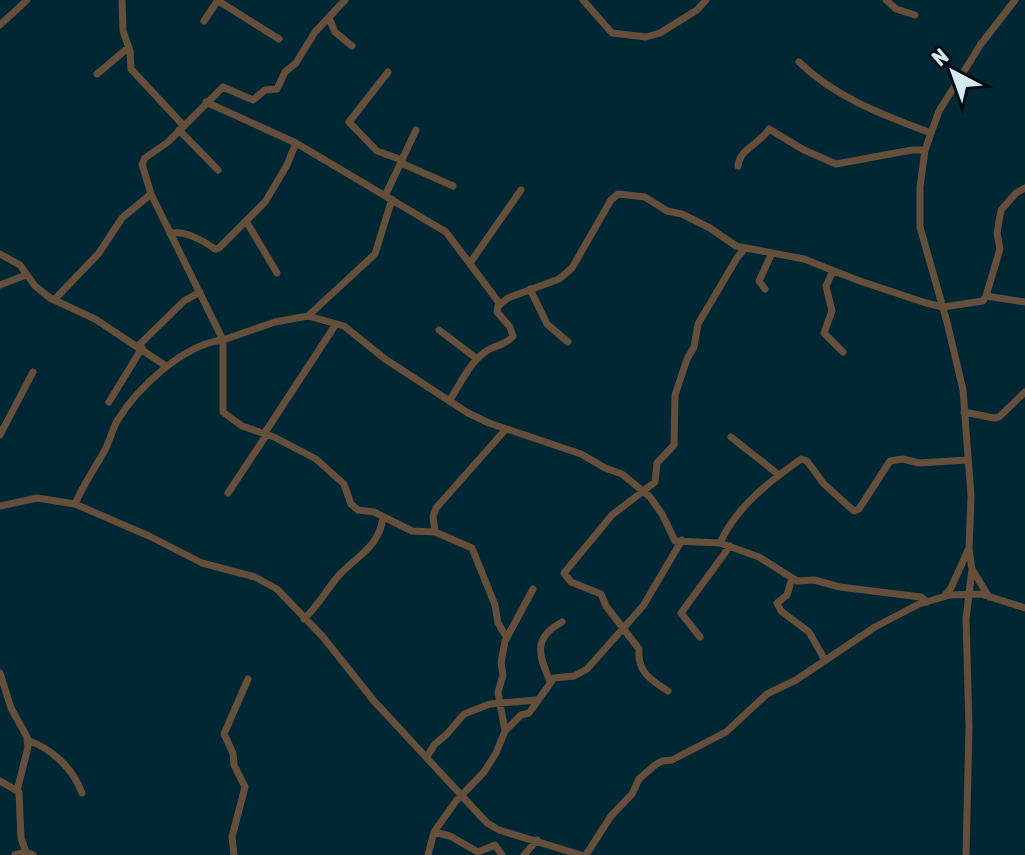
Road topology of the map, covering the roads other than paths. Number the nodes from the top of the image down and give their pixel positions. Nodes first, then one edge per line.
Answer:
1 (27, 0) edge
2 (122, 0) edge
3 (218, 0) edge
4 (345, 0) edge
5 (583, 0) edge
6 (706, 0) edge
7 (886, 0) edge
8 (1015, 0) edge
9 (915, 15) dead end
10 (329, 18) junction
11 (204, 21) dead end
12 (0, 25) edge
13 (279, 39) dead end
14 (352, 46) dead end
15 (129, 47) junction
16 (799, 62) dead end
17 (388, 72) dead end
18 (97, 74) dead end
19 (206, 102) junction
20 (181, 127) junction
21 (416, 130) dead end
22 (931, 133) junction
23 (296, 143) junction
24 (925, 150) junction
25 (402, 161) junction
26 (738, 166) dead end
27 (218, 170) dead end
28 (453, 186) dead end
29 (1025, 188) edge
30 (521, 190) dead end
31 (151, 194) junction
32 (388, 198) junction
33 (246, 221) junction
34 (170, 234) junction
35 (745, 248) junction
36 (772, 253) junction
37 (0, 254) edge
38 (470, 263) junction
39 (833, 271) junction
40 (277, 273) dead end
41 (26, 275) junction
42 (0, 285) edge
43 (530, 289) junction
44 (765, 289) dead end
45 (200, 292) junction
46 (986, 296) junction
47 (54, 300) junction
48 (1025, 302) edge
49 (500, 304) junction
50 (943, 307) junction
51 (308, 316) junction
52 (336, 324) junction
53 (439, 330) dead end
54 (223, 340) junction
55 (568, 342) dead end
56 (140, 347) junction
57 (843, 352) dead end
58 (476, 358) junction
59 (166, 366) junction
60 (33, 372) dead end
61 (1025, 392) edge
62 (449, 401) junction
63 (109, 402) dead end
64 (964, 412) junction
65 (506, 429) junction
66 (265, 434) junction
67 (0, 435) edge
68 (731, 437) dead end
69 (966, 460) junction
70 (779, 475) junction
71 (642, 492) junction
72 (228, 493) dead end
73 (75, 504) junction
74 (0, 506) edge
75 (383, 517) junction
76 (435, 532) junction
77 (682, 540) junction
78 (720, 543) junction
79 (730, 546) junction
80 (969, 549) junction
81 (972, 569) junction
82 (792, 578) junction
83 (533, 589) dead end
84 (970, 596) junction
85 (989, 597) junction
86 (939, 598) junction
87 (927, 602) junction
88 (1025, 608) edge
89 (304, 619) junction
90 (562, 622) dead end
91 (624, 626) junction
92 (700, 637) dead end
93 (507, 638) junction
94 (825, 660) junction
95 (0, 673) edge
96 (248, 679) dead end
97 (550, 681) junction
98 (668, 691) dead end
99 (536, 700) junction
100 (500, 703) junction
101 (505, 731) junction
102 (27, 740) junction
103 (427, 757) junction
104 (0, 781) edge
105 (17, 791) junction
106 (82, 793) dead end
107 (462, 795) junction
108 (434, 832) junction
109 (537, 840) junction
110 (29, 854) edge
111 (15, 855) edge
112 (234, 855) edge
113 (428, 855) edge
114 (502, 855) edge
115 (524, 855) edge
116 (584, 855) edge
117 (966, 855) edge

1 - 12 street
2 - 15 street
3 - 11 street
3 - 13 street
4 - 10 street
5 - 6 street
7 - 9 street
8 - 22 street
10 - 14 street
10 - 19 street
15 - 18 street
15 - 20 street
16 - 22 street
17 - 25 street
19 - 20 street
19 - 23 street
20 - 27 street
20 - 31 street
21 - 25 street
22 - 24 street
23 - 32 street
23 - 33 street
24 - 26 street
24 - 50 street
25 - 28 street
25 - 32 street
29 - 46 street
30 - 38 street
31 - 34 street
31 - 47 street
32 - 38 street
32 - 51 street
33 - 34 street
33 - 40 street
34 - 45 street
35 - 36 street
35 - 43 street
35 - 71 street
36 - 39 street
36 - 44 street
37 - 41 street
38 - 49 street
39 - 50 street
39 - 57 street
41 - 42 street
41 - 47 street
43 - 49 street
43 - 55 street
45 - 54 street
45 - 56 street
46 - 48 street
46 - 50 street
47 - 56 street
49 - 58 street
50 - 64 street
51 - 52 street
51 - 54 street
52 - 62 street
52 - 66 street
53 - 58 street
54 - 59 street
54 - 66 street
56 - 59 street
56 - 63 street
58 - 62 street
59 - 73 street
60 - 67 street
61 - 64 street
62 - 65 street
64 - 69 street
65 - 71 street
65 - 76 street
66 - 72 street
66 - 75 street
68 - 70 street
69 - 70 street
69 - 80 street
70 - 78 street
71 - 77 street
71 - 91 street
73 - 74 street
73 - 89 street
75 - 76 street
75 - 89 street
76 - 93 street
77 - 78 street
77 - 91 street
78 - 79 street
79 - 82 street
79 - 92 street
80 - 81 street
80 - 86 street
81 - 84 street
81 - 85 street
82 - 87 street
82 - 94 street
83 - 93 street
84 - 85 street
84 - 86 street
84 - 117 street
85 - 88 street
86 - 87 street
87 - 94 street
89 - 103 street
90 - 97 street
91 - 97 street
91 - 98 street
93 - 100 street
94 - 116 street
95 - 102 street
96 - 112 street
97 - 99 street
99 - 100 street
99 - 101 street
100 - 101 street
100 - 103 street
101 - 107 street
102 - 105 street
102 - 106 street
103 - 107 street
104 - 105 street
105 - 110 street
107 - 108 street
107 - 109 street
108 - 113 street
108 - 114 street
109 - 115 street
109 - 116 street
110 - 111 street

